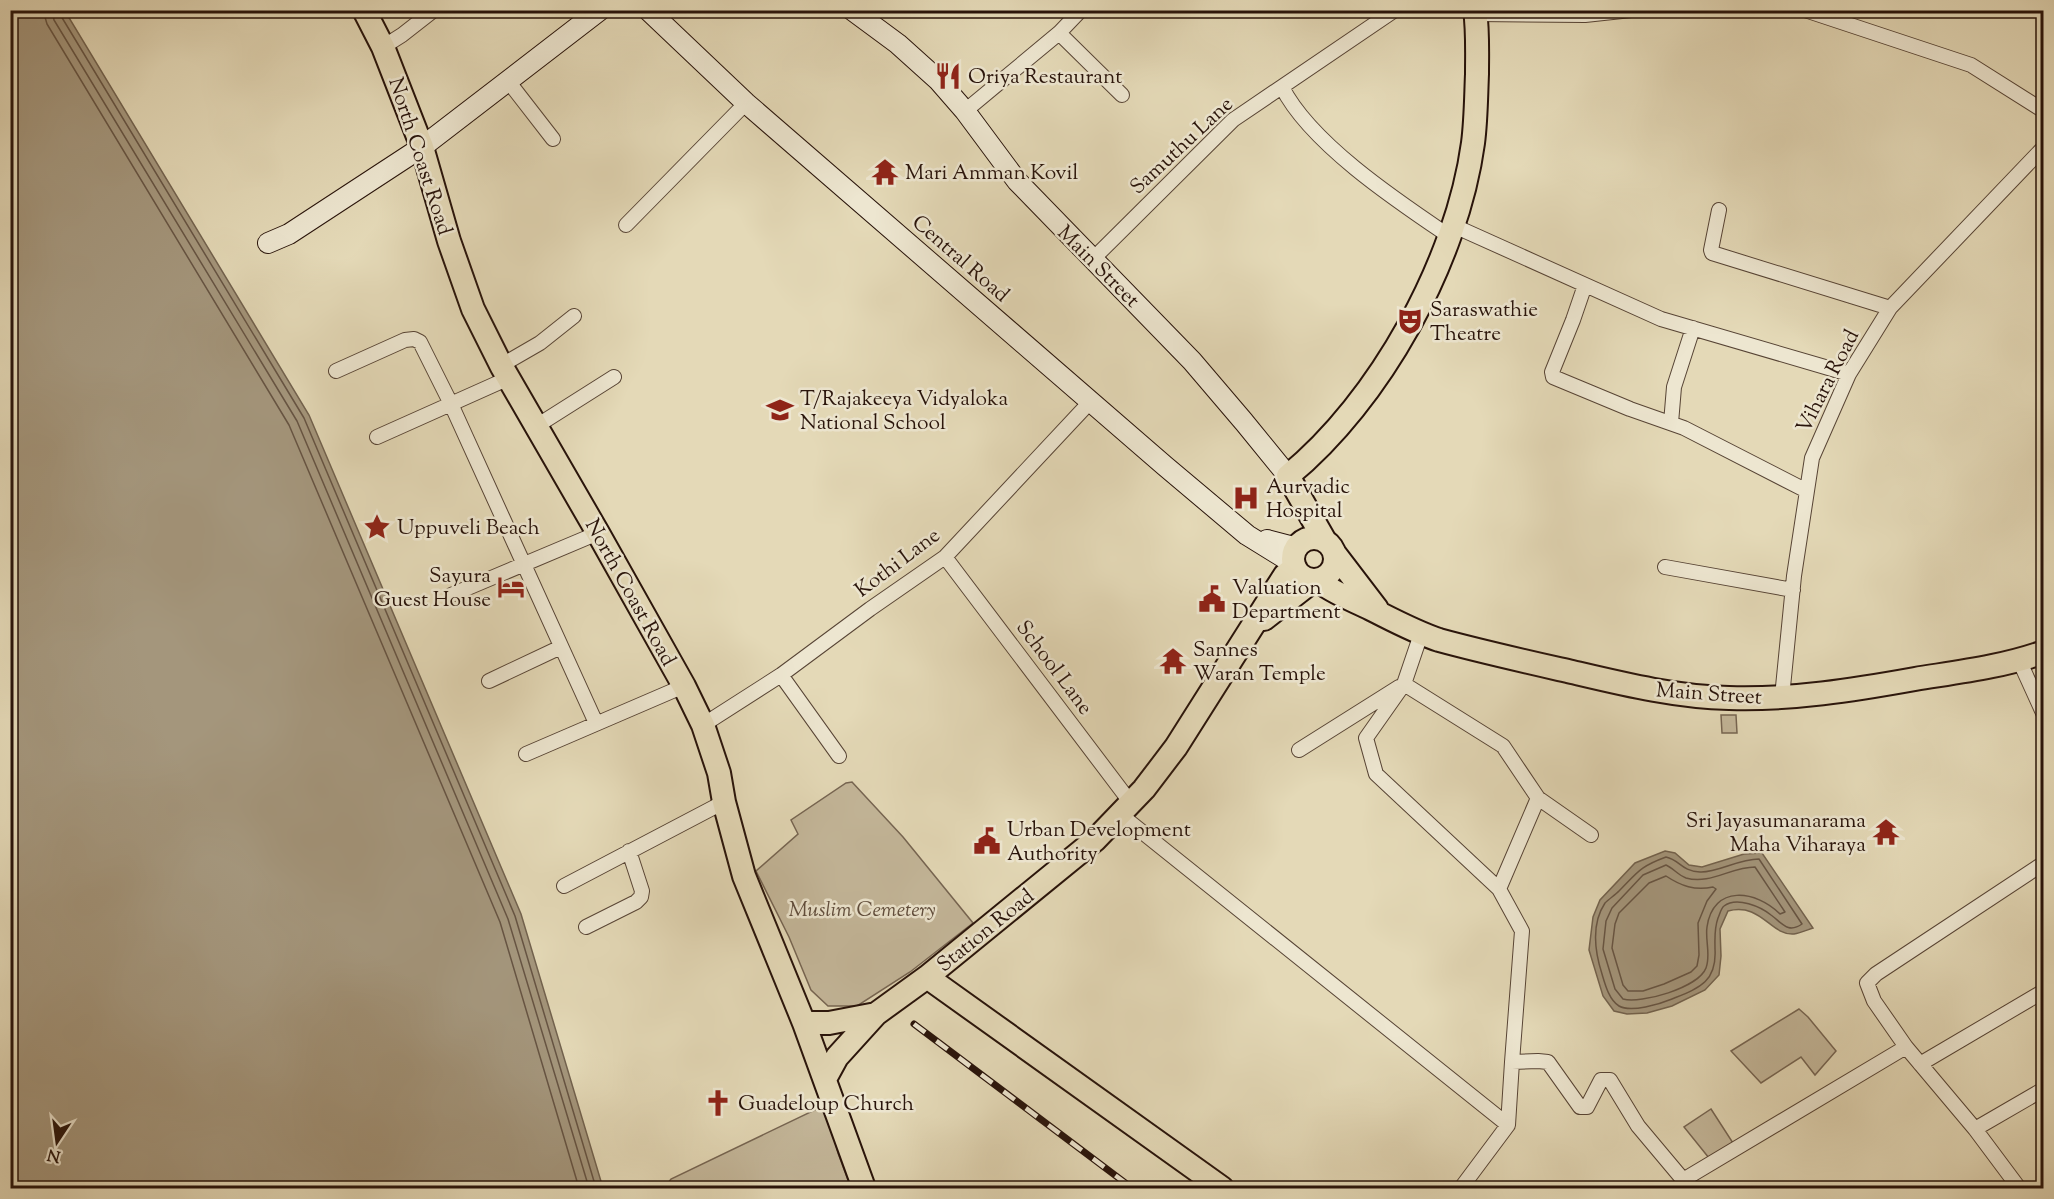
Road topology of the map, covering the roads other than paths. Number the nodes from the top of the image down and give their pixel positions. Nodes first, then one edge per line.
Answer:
1 (364, 10) edge
2 (434, 10) edge
3 (600, 10) edge
4 (648, 10) edge
5 (852, 10) edge
6 (1395, 10) edge
7 (1631, 10) edge
8 (1805, 10) edge
9 (1476, 12) edge
10 (1075, 13) edge
11 (1059, 33) junction
12 (383, 47) junction
13 (508, 81) junction
14 (1282, 87) junction
15 (1122, 95) dead end
16 (746, 103) junction
17 (965, 111) junction
18 (2043, 111) edge
19 (553, 140) dead end
20 (422, 147) junction
21 (2043, 147) edge
22 (1719, 210) dead end
23 (626, 225) dead end
24 (1450, 230) junction
25 (268, 243) dead end
26 (1093, 259) junction
27 (1585, 285) junction
28 (1890, 308) junction
29 (574, 316) dead end
30 (1693, 328) junction
31 (336, 371) dead end
32 (505, 372) junction
33 (1849, 374) junction
34 (614, 377) dead end
35 (1090, 402) junction
36 (451, 404) junction
37 (1671, 423) junction
38 (536, 427) junction
39 (377, 436) dead end
40 (1288, 476) junction
41 (1807, 491) junction
42 (598, 533) junction
43 (1330, 548) junction
44 (1296, 556) junction
45 (945, 557) junction
46 (523, 565) junction
47 (1665, 567) dead end
48 (1316, 580) junction
49 (1793, 590) junction
50 (451, 596) dead end
51 (1382, 615) junction
52 (1248, 634) junction
53 (1421, 634) junction
54 (561, 647) junction
55 (2043, 652) edge
56 (2019, 660) junction
57 (781, 675) junction
58 (489, 681) dead end
59 (1404, 684) junction
60 (684, 686) junction
61 (1782, 697) junction
62 (2043, 715) edge
63 (596, 723) junction
64 (702, 725) junction
65 (1299, 750) dead end
66 (526, 754) dead end
67 (839, 756) dead end
68 (1538, 798) junction
69 (724, 802) junction
70 (1126, 809) junction
71 (1591, 836) dead end
72 (629, 851) junction
73 (2043, 863) edge
74 (564, 886) dead end
75 (1499, 889) junction
76 (586, 927) dead end
77 (927, 977) junction
78 (2043, 991) edge
79 (876, 1014) junction
80 (804, 1023) junction
81 (1906, 1047) junction
82 (1512, 1062) junction
83 (1920, 1064) junction
84 (825, 1079) junction
85 (2043, 1089) edge
86 (1508, 1125) junction
87 (1975, 1130) junction
88 (1687, 1184) edge
89 (864, 1188) edge
90 (1222, 1188) edge
91 (1461, 1188) edge
92 (2019, 1188) edge

1 - 12 main road, North Coast Road
2 - 12 street
3 - 13 main road
4 - 16 main road, Central Road
5 - 17 main road, Main Street
6 - 14 street, Samuthu Lane
7 - 9 street
8 - 18 street
9 - 24 main road
10 - 11 street
11 - 15 street
11 - 17 street
12 - 20 main road, North Coast Road
13 - 19 street
13 - 20 main road
14 - 24 street
14 - 26 street, Samuthu Lane
16 - 23 street
16 - 35 main road, Central Road
17 - 26 main road, Main Street
20 - 25 main road
20 - 32 main road, North Coast Road
21 - 28 street, Vihara Road
22 - 28 street
24 - 27 street
24 - 40 main road
26 - 40 main road, Main Street
27 - 30 street
27 - 37 street
28 - 33 street, Vihara Road
29 - 32 street
30 - 33 street
30 - 37 street
31 - 36 street
32 - 36 street
32 - 38 main road, North Coast Road
33 - 41 street, Vihara Road
34 - 38 street
35 - 44 main road, Central Road
35 - 45 street, Kothi Lane
36 - 39 street
36 - 46 street
37 - 41 street
38 - 42 main road, North Coast Road
40 - 43 main road, Main Street
40 - 44 main road
41 - 49 street, Vihara Road
42 - 46 street
42 - 60 main road, North Coast Road
43 - 44 main road
43 - 48 main road
43 - 51 main road, Main Street
44 - 48 main road
44 - 52 main road, Station Road
45 - 57 street, Kothi Lane
45 - 70 street, School Lane
46 - 50 street
46 - 54 street
47 - 49 street
48 - 51 main road, Main Street
48 - 52 main road, Station Road
49 - 61 street, Vihara Road
51 - 53 main road, Main Street
52 - 70 main road, Station Road
53 - 59 street
53 - 61 main road, Main Street
54 - 58 street
54 - 63 street
55 - 56 main road, Main Street
56 - 61 main road, Main Street
56 - 62 street
57 - 64 street, Kothi Lane
57 - 67 street
59 - 65 street
59 - 68 street
59 - 75 street
60 - 63 street
60 - 64 main road, North Coast Road
63 - 66 street
64 - 69 main road, North Coast Road
68 - 71 street
68 - 75 street
69 - 72 street
69 - 80 main road, North Coast Road
70 - 77 main road, Station Road
70 - 86 street, School Lane
72 - 74 street
72 - 76 street
73 - 81 street
75 - 82 street
77 - 79 main road, Station Road
77 - 90 main road, Station Road
78 - 83 street
79 - 80 main road, Station Road
79 - 84 main road, Station Road
80 - 84 main road, North Coast Road
81 - 83 street
81 - 88 street
82 - 86 street
82 - 88 street
83 - 87 street
84 - 89 main road, North Coast Road
85 - 87 street
86 - 91 street
87 - 92 street

